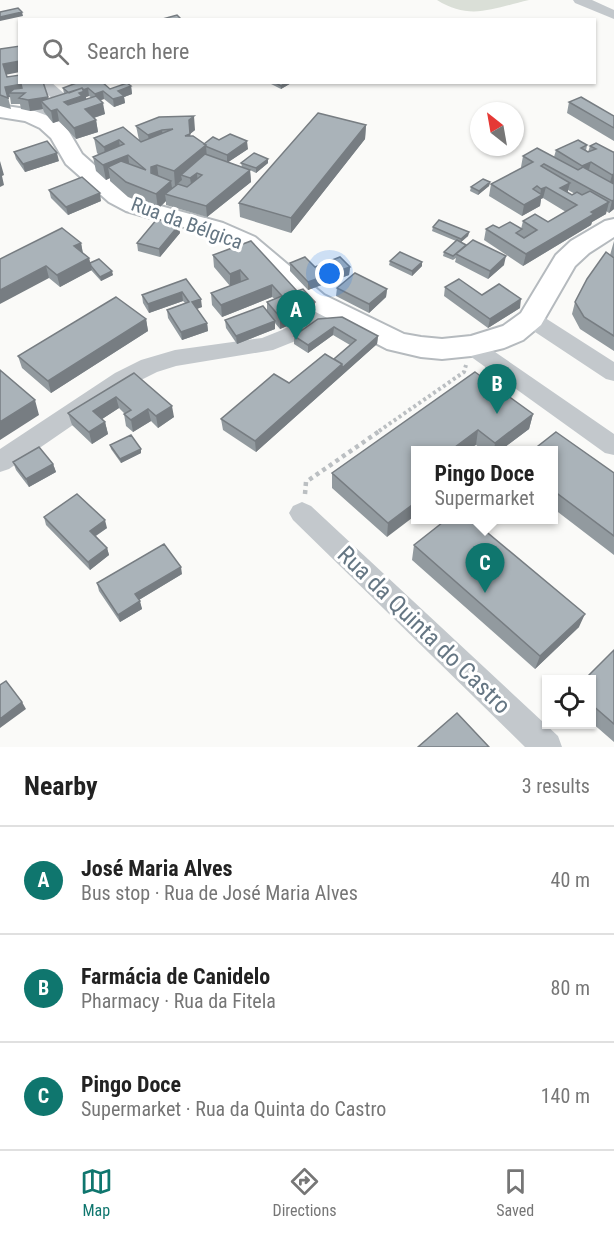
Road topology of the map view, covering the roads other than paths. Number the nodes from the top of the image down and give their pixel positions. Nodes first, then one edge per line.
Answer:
1 (580, 0) edge
2 (614, 15) edge
3 (43, 84) edge
4 (0, 111) edge
5 (34, 117) junction
6 (614, 226) edge
7 (332, 310) junction
8 (531, 319) junction
9 (471, 346) junction
10 (614, 373) edge
11 (614, 446) edge
12 (0, 462) edge
13 (302, 513) road end
14 (547, 747) edge

1 - 2 street
3 - 5 street
4 - 5 main road, Rua da Bélgica
5 - 7 main road, Rua da Bélgica
6 - 8 main road, Rua da Bélgica
7 - 9 main road, Rua da Bélgica
7 - 12 street
8 - 9 main road, Rua da Bélgica
8 - 10 street
9 - 11 street
13 - 14 street, Rua da Quinta do Castro

